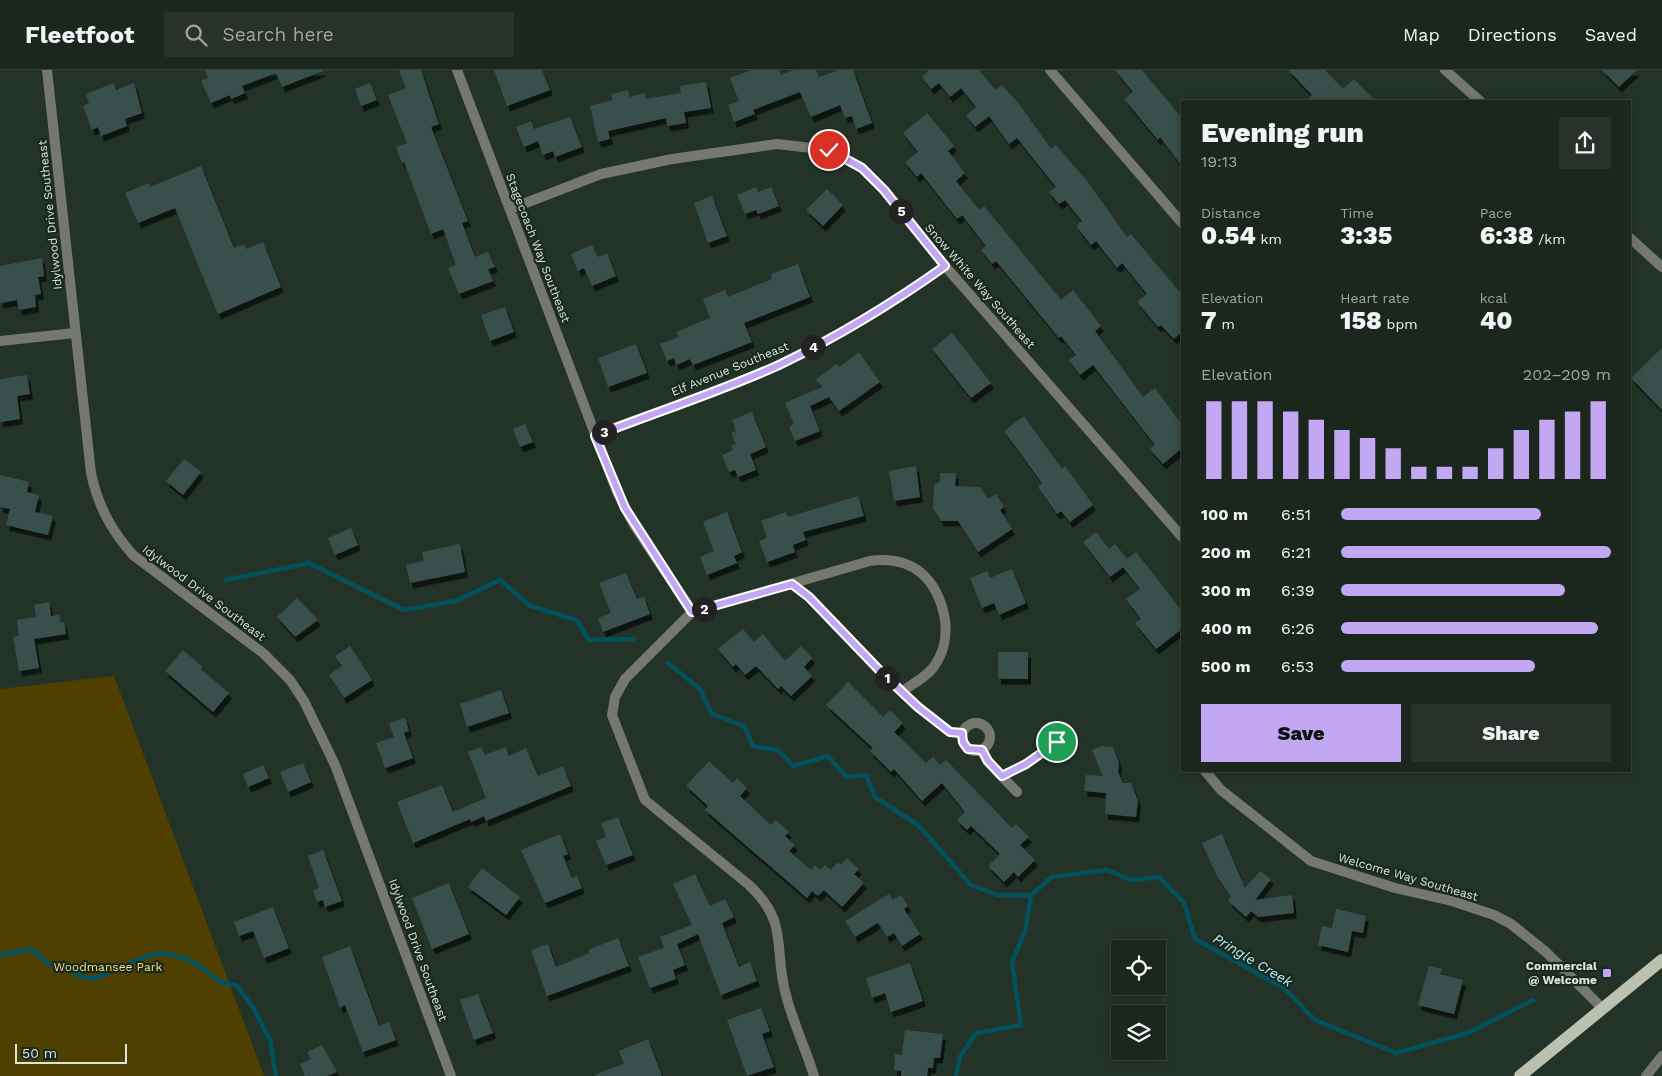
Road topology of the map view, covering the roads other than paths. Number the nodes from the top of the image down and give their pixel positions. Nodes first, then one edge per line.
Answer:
1 (48, 70) edge
2 (457, 70) edge
3 (1050, 70) edge
4 (1445, 70) edge
5 (1479, 100) edge
6 (510, 209) junction
7 (1181, 222) edge
8 (1631, 239) edge
9 (945, 266) junction
10 (1662, 267) edge
11 (75, 333) junction
12 (0, 342) edge
13 (595, 436) junction
14 (1181, 536) edge
15 (792, 584) junction
16 (692, 612) junction
17 (902, 691) junction
18 (962, 733) junction
19 (1057, 742) dead end
20 (982, 750) junction
21 (1205, 772) edge
22 (1002, 776) junction
23 (1017, 792) dead end
24 (1662, 960) edge
25 (1603, 1009) junction
26 (1662, 1056) edge
27 (452, 1076) edge
28 (814, 1076) edge
29 (1520, 1076) edge
30 (1646, 1076) edge

1 - 11 street, Idylwood Drive Southeast
2 - 6 street, Stagecoach Way Southeast
3 - 7 street
4 - 5 street
6 - 9 street, Snow White Way Southeast
6 - 13 street, Stagecoach Way Southeast
8 - 10 street
9 - 13 street, Elf Avenue Southeast
9 - 14 street, Snow White Way Southeast
11 - 12 street
11 - 27 street, Idylwood Drive Southeast
13 - 16 street, Stagecoach Way Southeast
15 - 16 street
15 - 17 street
15 - 17 street
16 - 28 street
17 - 18 street
18 - 20 street
18 - 20 street
19 - 22 street
20 - 22 street
21 - 25 street, Welcome Way Southeast
22 - 23 street
24 - 25 main road
25 - 29 main road
26 - 30 street

